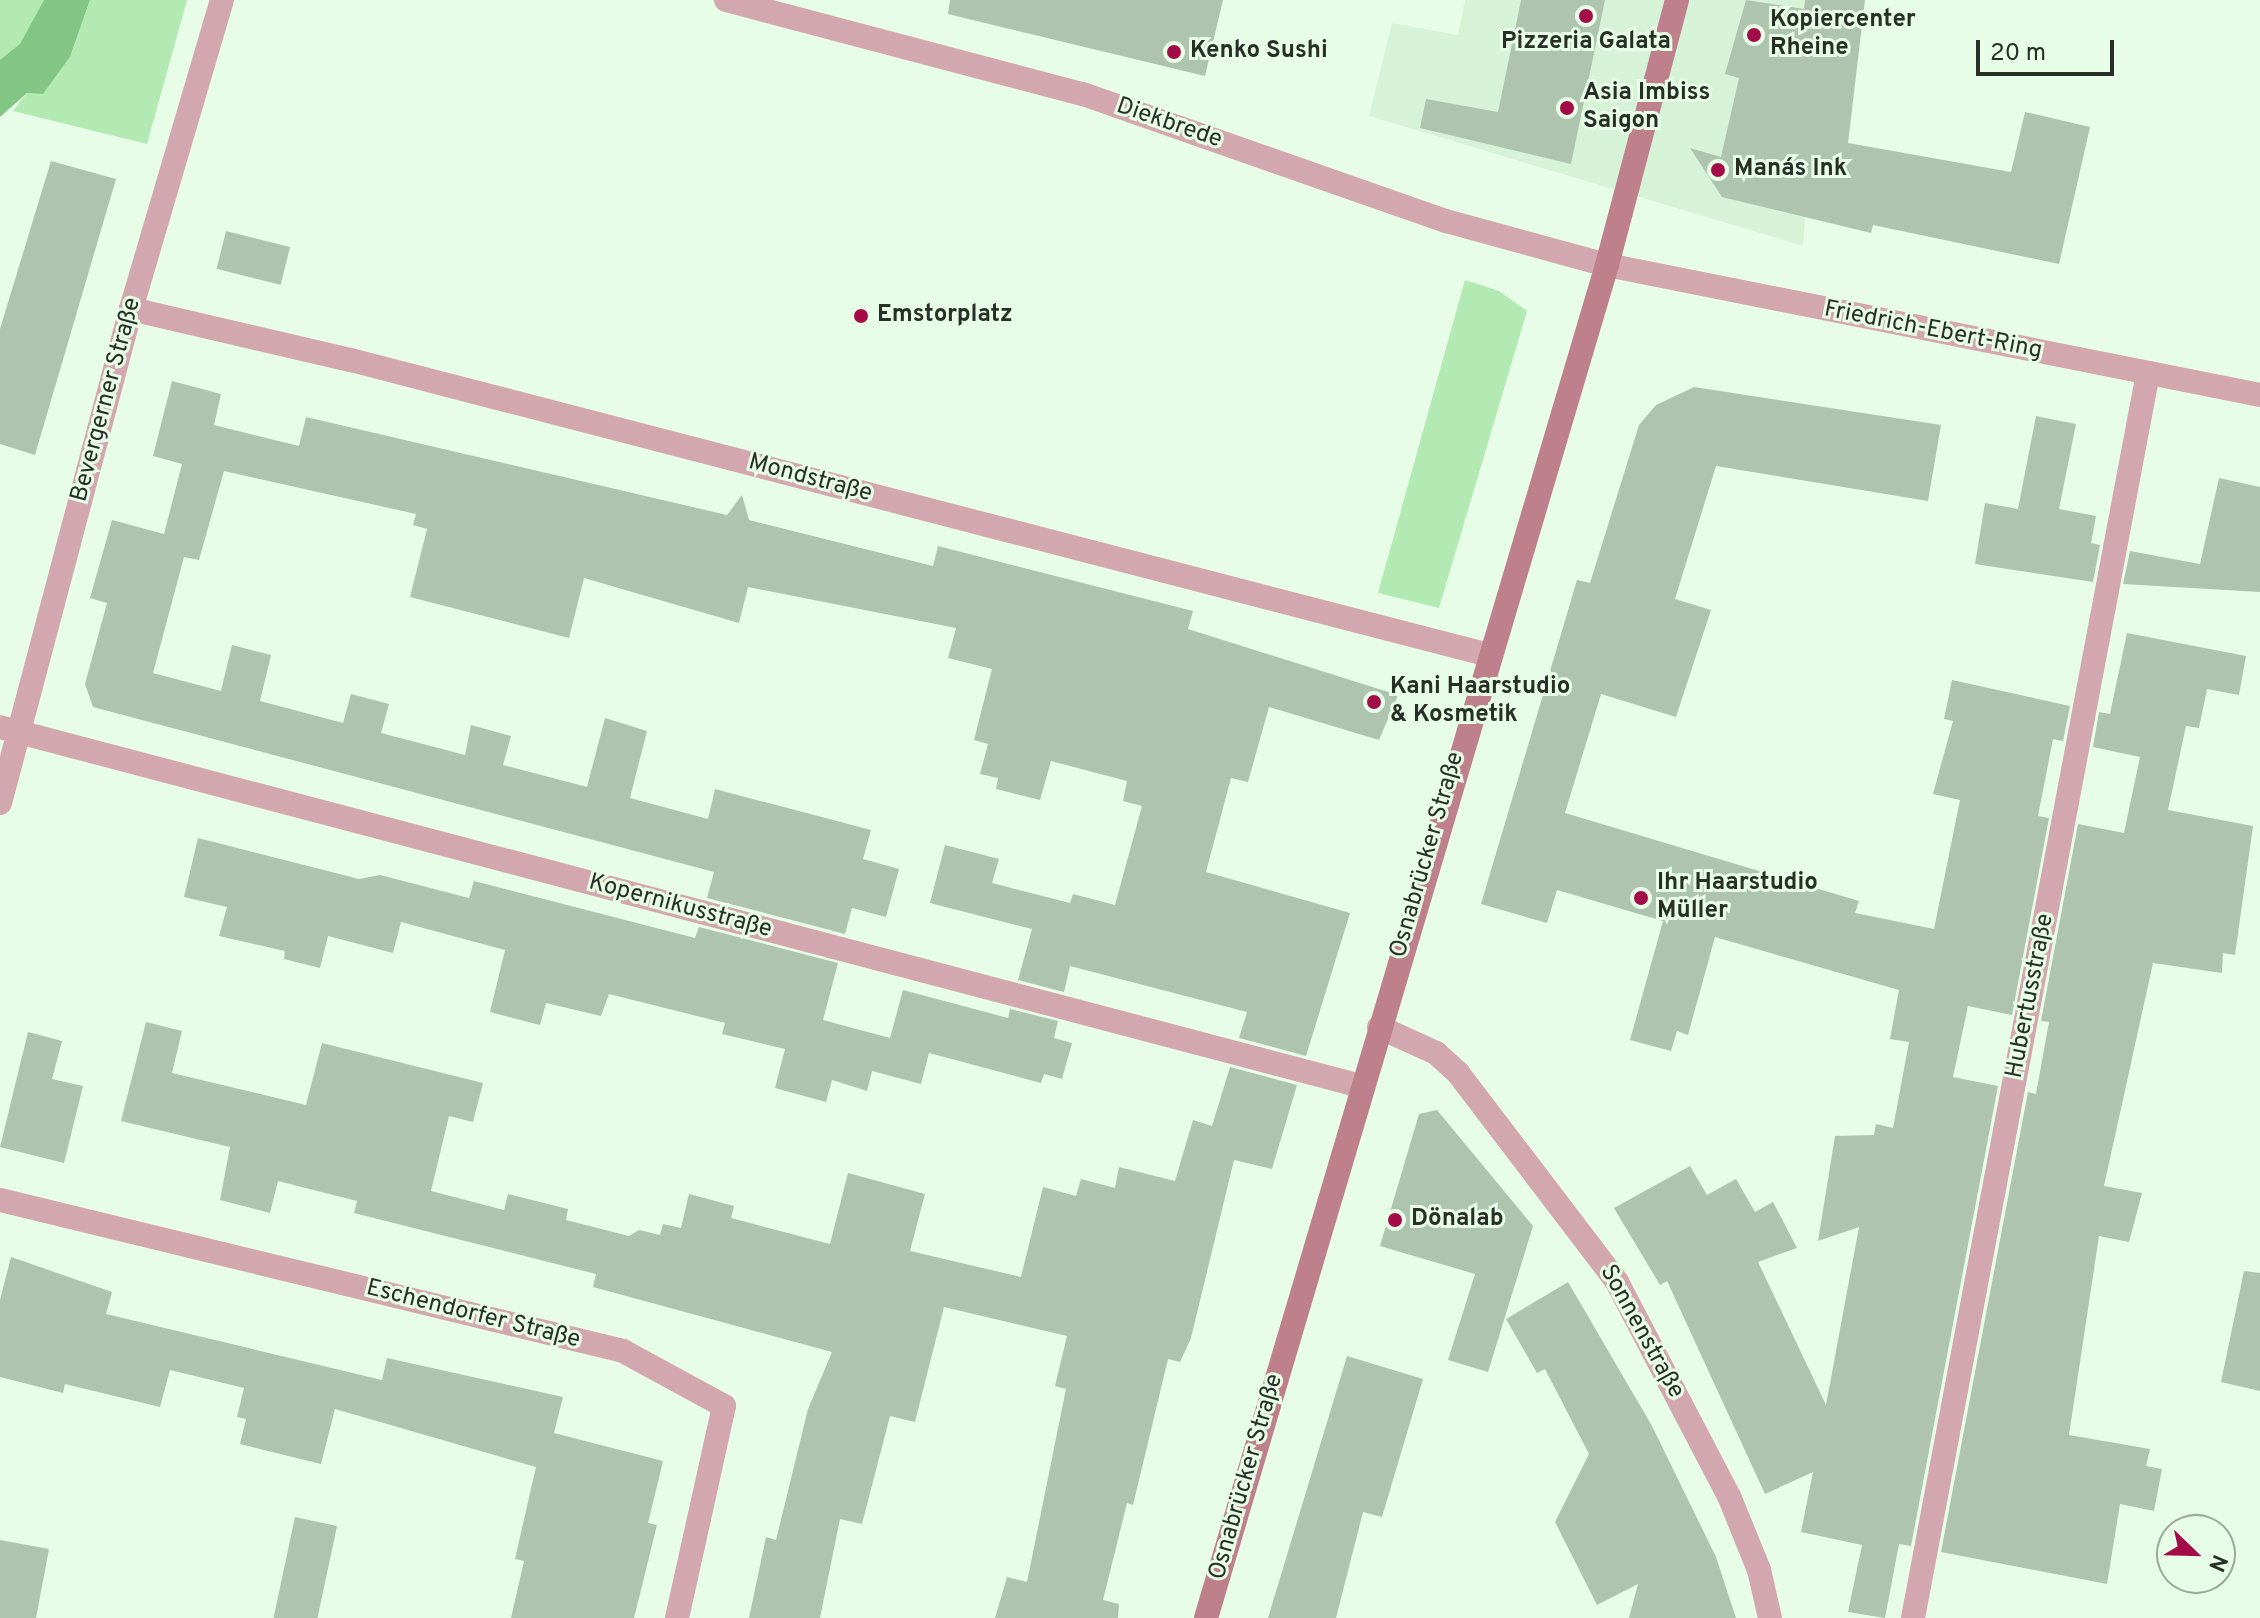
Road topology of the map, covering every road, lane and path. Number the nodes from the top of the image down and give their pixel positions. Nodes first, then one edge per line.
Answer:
1 (222, 0) edge
2 (726, 0) edge
3 (1677, 0) edge
4 (1607, 265) junction
5 (131, 309) junction
6 (2148, 373) junction
7 (2260, 395) edge
8 (1488, 655) junction
9 (8, 730) edge
10 (0, 803) edge
11 (1379, 1027) junction
12 (1361, 1086) junction
13 (0, 1200) edge
14 (677, 1618) edge
15 (1206, 1618) edge
16 (1770, 1618) edge
17 (1913, 1618) edge

1 - 5 street, Bevergerner Straße
2 - 4 street, Diekbrede
3 - 4 main road, Osnabrücker Straße
4 - 6 street, Friedrich-Ebert-Ring
4 - 8 main road, Osnabrücker Straße
5 - 8 street, Mondstraße
5 - 9 street, Bevergerner Straße
6 - 7 street, Friedrich-Ebert-Ring
6 - 17 street, Hubertusstraße
8 - 11 main road, Osnabrücker Straße
9 - 10 street, Bevergerner Straße
9 - 12 street, Kopernikusstraße
11 - 12 main road, Osnabrücker Straße
11 - 16 street, Sonnenstraße
12 - 15 main road, Osnabrücker Straße
13 - 14 street, Eschendorfer Straße

